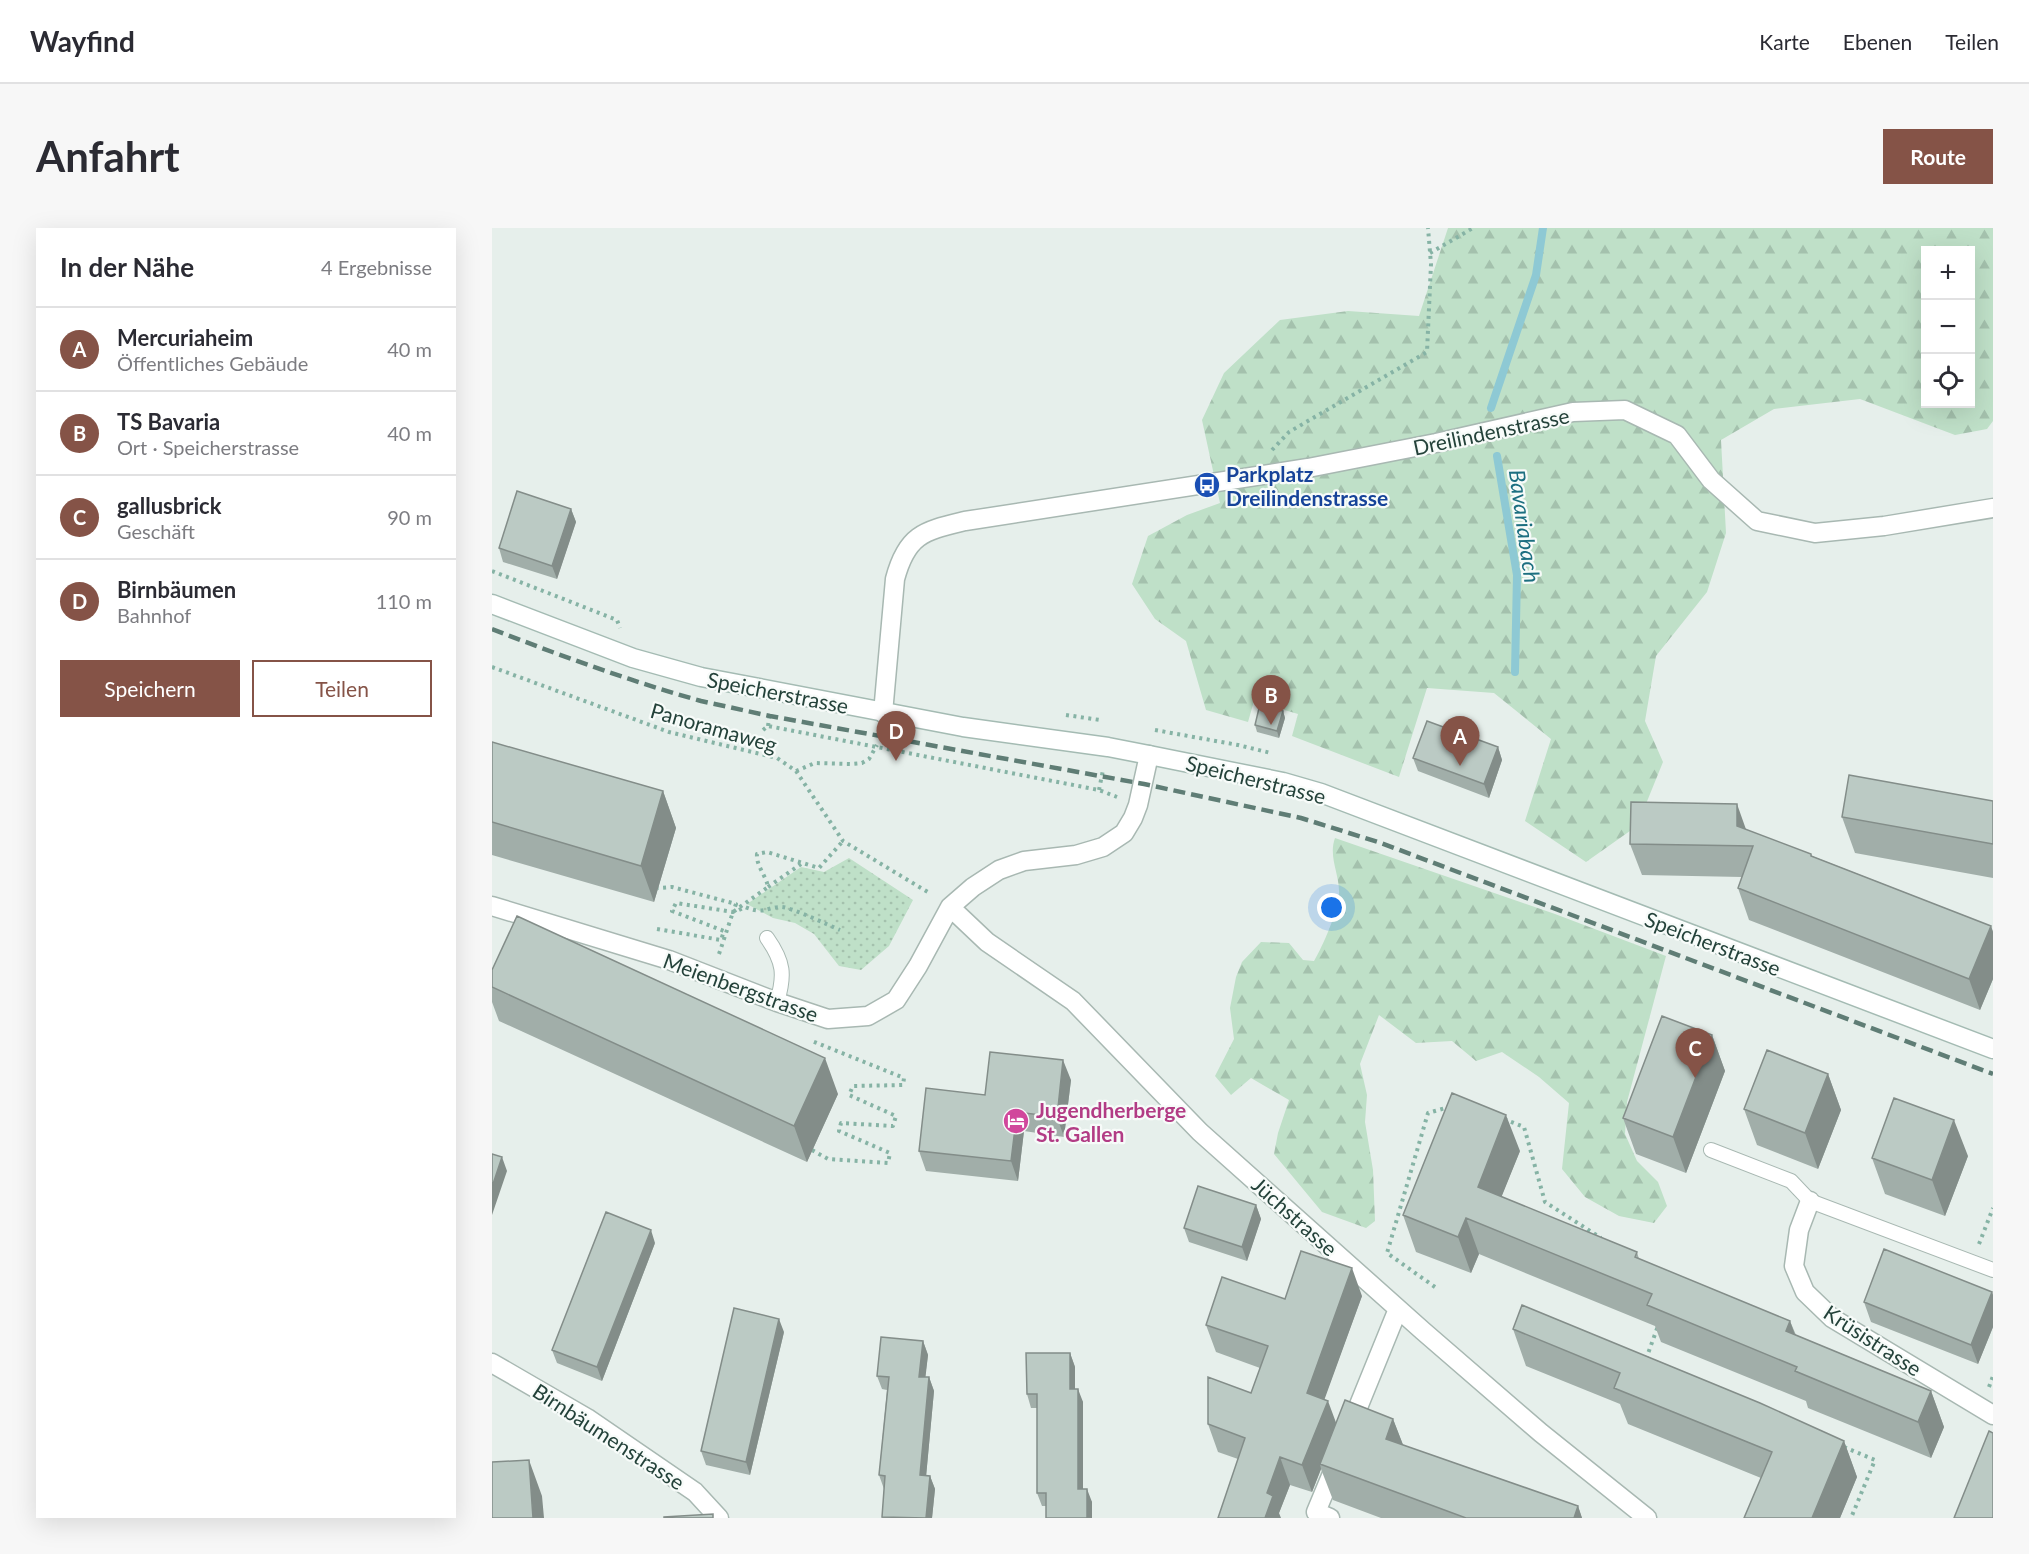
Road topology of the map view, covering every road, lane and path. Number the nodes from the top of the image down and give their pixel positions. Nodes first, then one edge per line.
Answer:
1 (1428, 228) edge
2 (1473, 228) edge
3 (1430, 253) junction
4 (1243, 478) junction
5 (1993, 508) edge
6 (492, 571) edge
7 (492, 604) edge
8 (618, 633) dead end
9 (492, 667) edge
10 (771, 708) dead end
11 (883, 713) junction
12 (768, 726) junction
13 (763, 730) dead end
14 (876, 746) junction
15 (1149, 755) junction
16 (1102, 770) dead end
17 (796, 771) junction
18 (1099, 790) junction
19 (1138, 804) junction
20 (843, 841) junction
21 (801, 864) junction
22 (768, 887) junction
23 (658, 888) dead end
24 (492, 906) edge
25 (950, 907) junction
26 (733, 912) junction
27 (648, 928) dead end
28 (840, 930) dead end
29 (767, 938) dead end
30 (718, 958) dead end
31 (777, 1002) junction
32 (809, 1040) dead end
33 (1993, 1049) edge
34 (1450, 1106) edge
35 (1503, 1119) edge
36 (812, 1150) dead end
37 (1711, 1150) dead end
38 (1810, 1201) junction
39 (1604, 1240) edge
40 (1993, 1270) edge
41 (1435, 1287) dead end
42 (1398, 1310) junction
43 (1659, 1324) edge
44 (492, 1363) edge
45 (1644, 1364) edge
46 (1993, 1415) edge
47 (1844, 1447) edge
48 (1323, 1515) edge
49 (719, 1518) edge
50 (1647, 1518) edge
51 (1851, 1518) edge

1 - 3 path
2 - 3 path
3 - 4 path
4 - 5 street, Dreilindenstrasse
4 - 11 street, Dreilindenstrasse
6 - 8 path
7 - 11 street, Speicherstrasse
9 - 17 path, Panoramaweg
10 - 12 path
11 - 15 street, Speicherstrasse
12 - 13 path
12 - 14 path
14 - 17 path
14 - 18 path
15 - 19 street, Meienbergstrasse
15 - 33 street, Speicherstrasse
16 - 18 path
17 - 20 path, Panoramaweg
18 - 19 path
19 - 25 street, Meienbergstrasse
20 - 21 path
20 - 25 path, Panoramaweg
21 - 22 path
21 - 22 path
22 - 26 path
23 - 26 path
24 - 31 street, Meienbergstrasse
25 - 31 street, Meienbergstrasse
25 - 42 street, Jüchstrasse
26 - 27 path
26 - 28 path
26 - 30 path
29 - 31 lane
32 - 36 path
34 - 41 path
35 - 39 path
37 - 38 lane
38 - 40 lane
38 - 46 street, Krüsistrasse
42 - 48 street
42 - 50 street, Jüchstrasse
43 - 45 path
44 - 49 street, Birnbäumenstrasse
47 - 51 path

